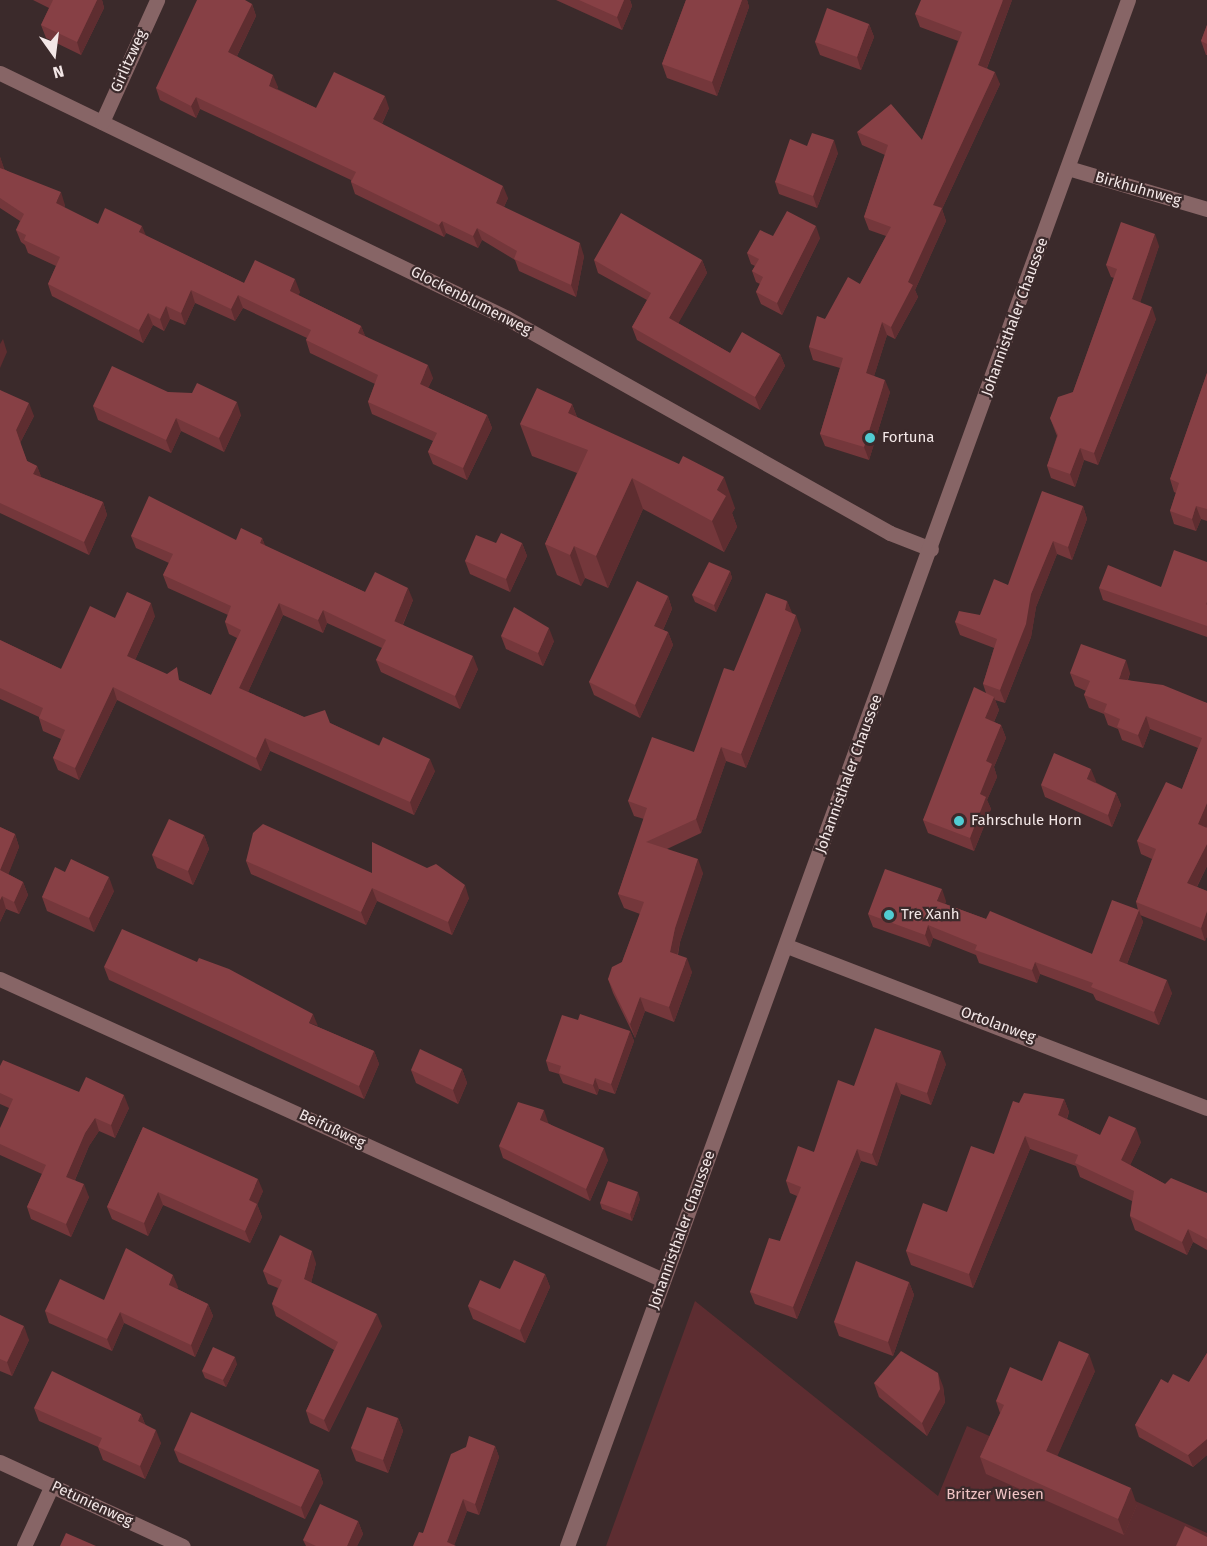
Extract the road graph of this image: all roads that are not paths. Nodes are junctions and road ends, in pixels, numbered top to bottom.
1 (157, 0) edge
2 (1128, 0) edge
3 (0, 73) edge
4 (102, 122) junction
5 (1068, 168) junction
6 (1207, 209) edge
7 (931, 549) junction
8 (787, 946) junction
9 (0, 979) edge
10 (1207, 1108) edge
11 (663, 1280) junction
12 (0, 1462) edge
13 (52, 1485) junction
14 (24, 1546) edge
15 (183, 1546) edge
16 (567, 1546) edge

1 - 4 street, Girlitzweg
2 - 5 street, Johannisthaler Chaussee
3 - 4 street, Glockenblumenweg
4 - 7 street, Glockenblumenweg
5 - 6 street, Birkhuhnweg
5 - 7 street, Johannisthaler Chaussee
7 - 8 street, Johannisthaler Chaussee
8 - 10 street, Ortolanweg
8 - 11 street, Johannisthaler Chaussee
9 - 11 street, Beifußweg
11 - 16 street, Johannisthaler Chaussee
12 - 13 street, Petunienweg
13 - 14 street
13 - 15 street, Petunienweg

